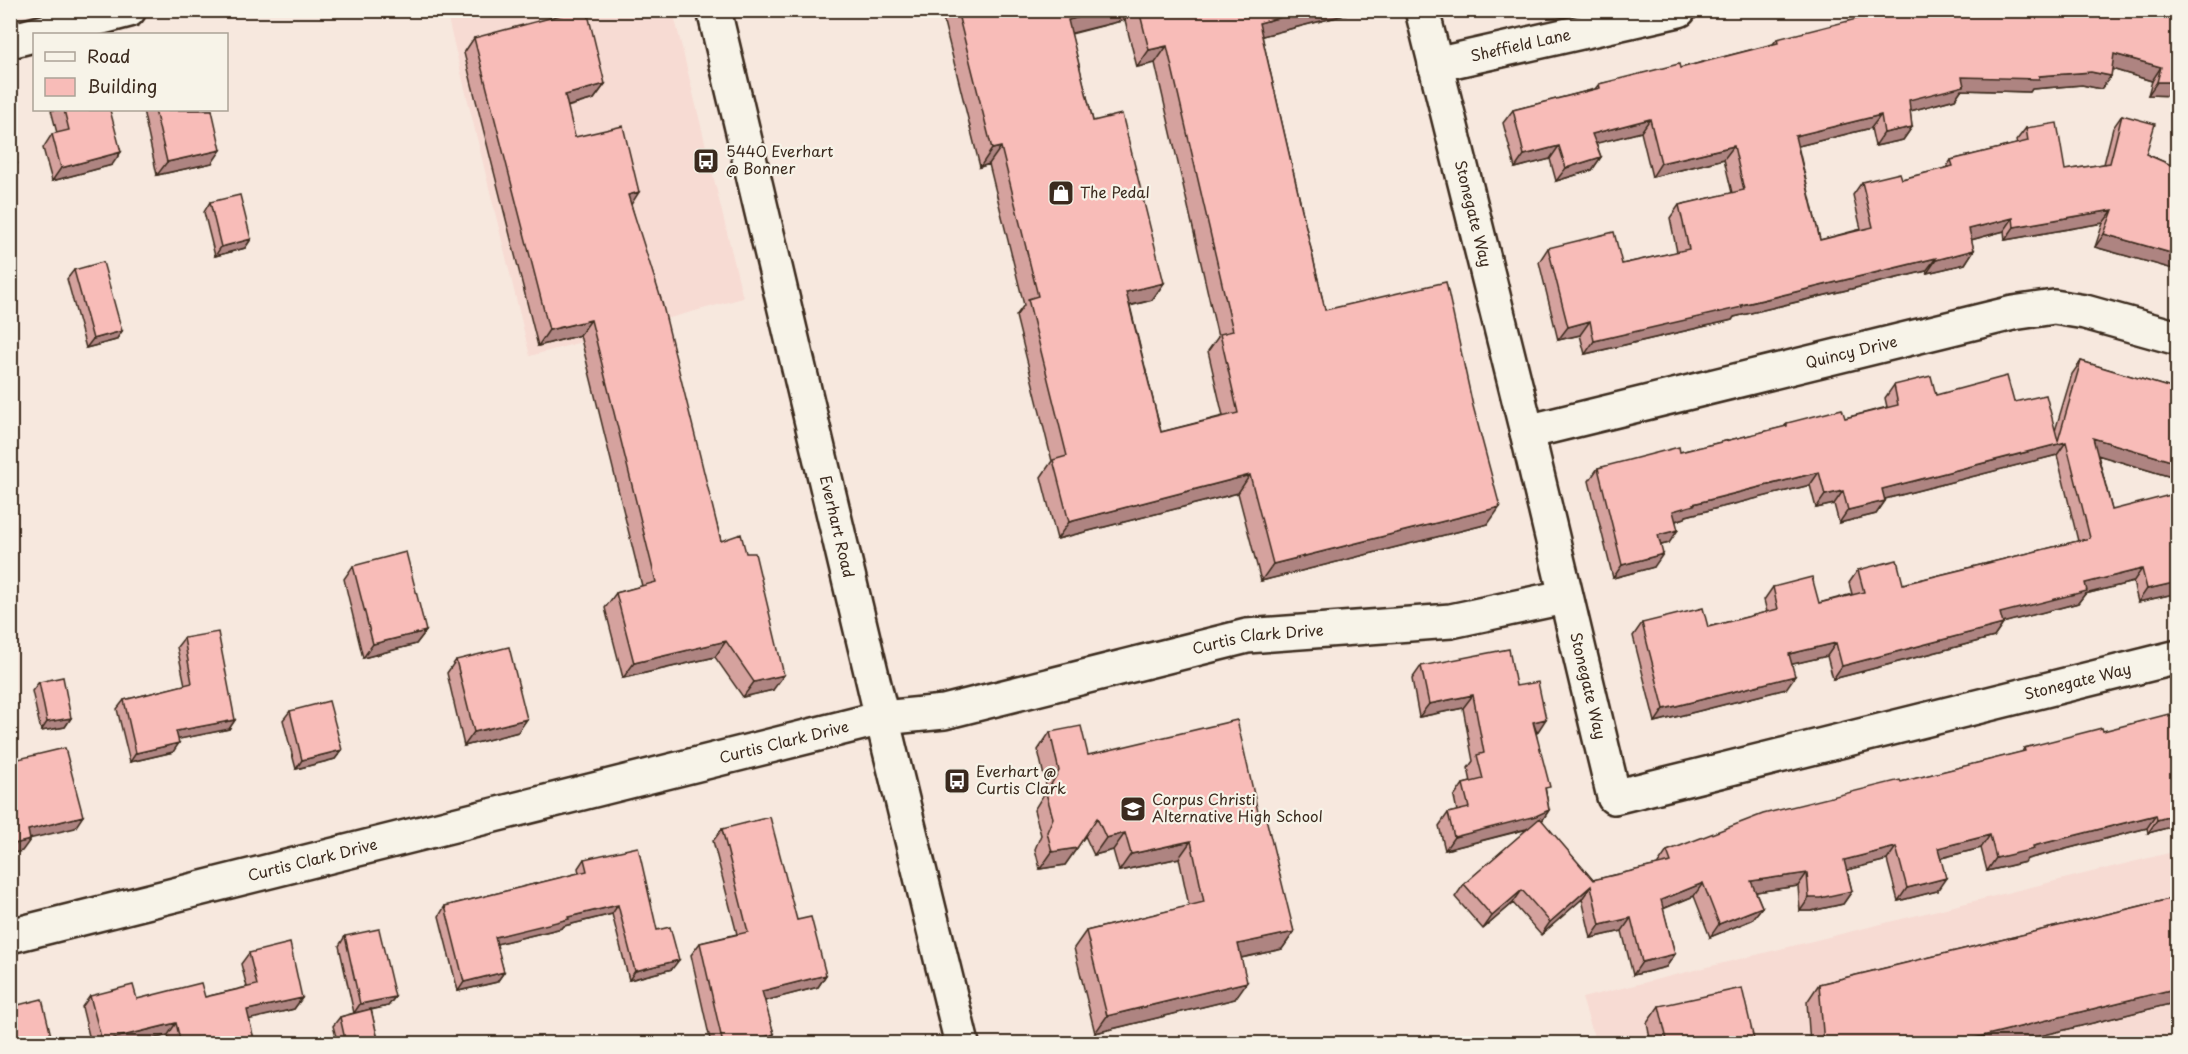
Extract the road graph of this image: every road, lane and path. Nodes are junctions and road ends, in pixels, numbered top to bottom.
1 (129, 10) edge
2 (714, 10) edge
3 (1422, 10) edge
4 (1679, 10) edge
5 (38, 33) edge
6 (33, 34) edge
7 (10, 40) edge
8 (1435, 65) junction
9 (2178, 338) edge
10 (1527, 432) junction
11 (1564, 597) junction
12 (2178, 657) edge
13 (882, 718) junction
14 (10, 936) edge
15 (962, 1044) edge

1 - 5 street
2 - 13 street, Everhart Road
3 - 8 street, Stonegate Way
4 - 8 street, Sheffield Lane
6 - 7 street
8 - 10 street, Stonegate Way
9 - 10 street, Quincy Drive
10 - 11 street, Stonegate Way
11 - 12 street, Stonegate Way
11 - 13 street, Curtis Clark Drive
13 - 14 street, Curtis Clark Drive
13 - 15 street, Everhart Road

